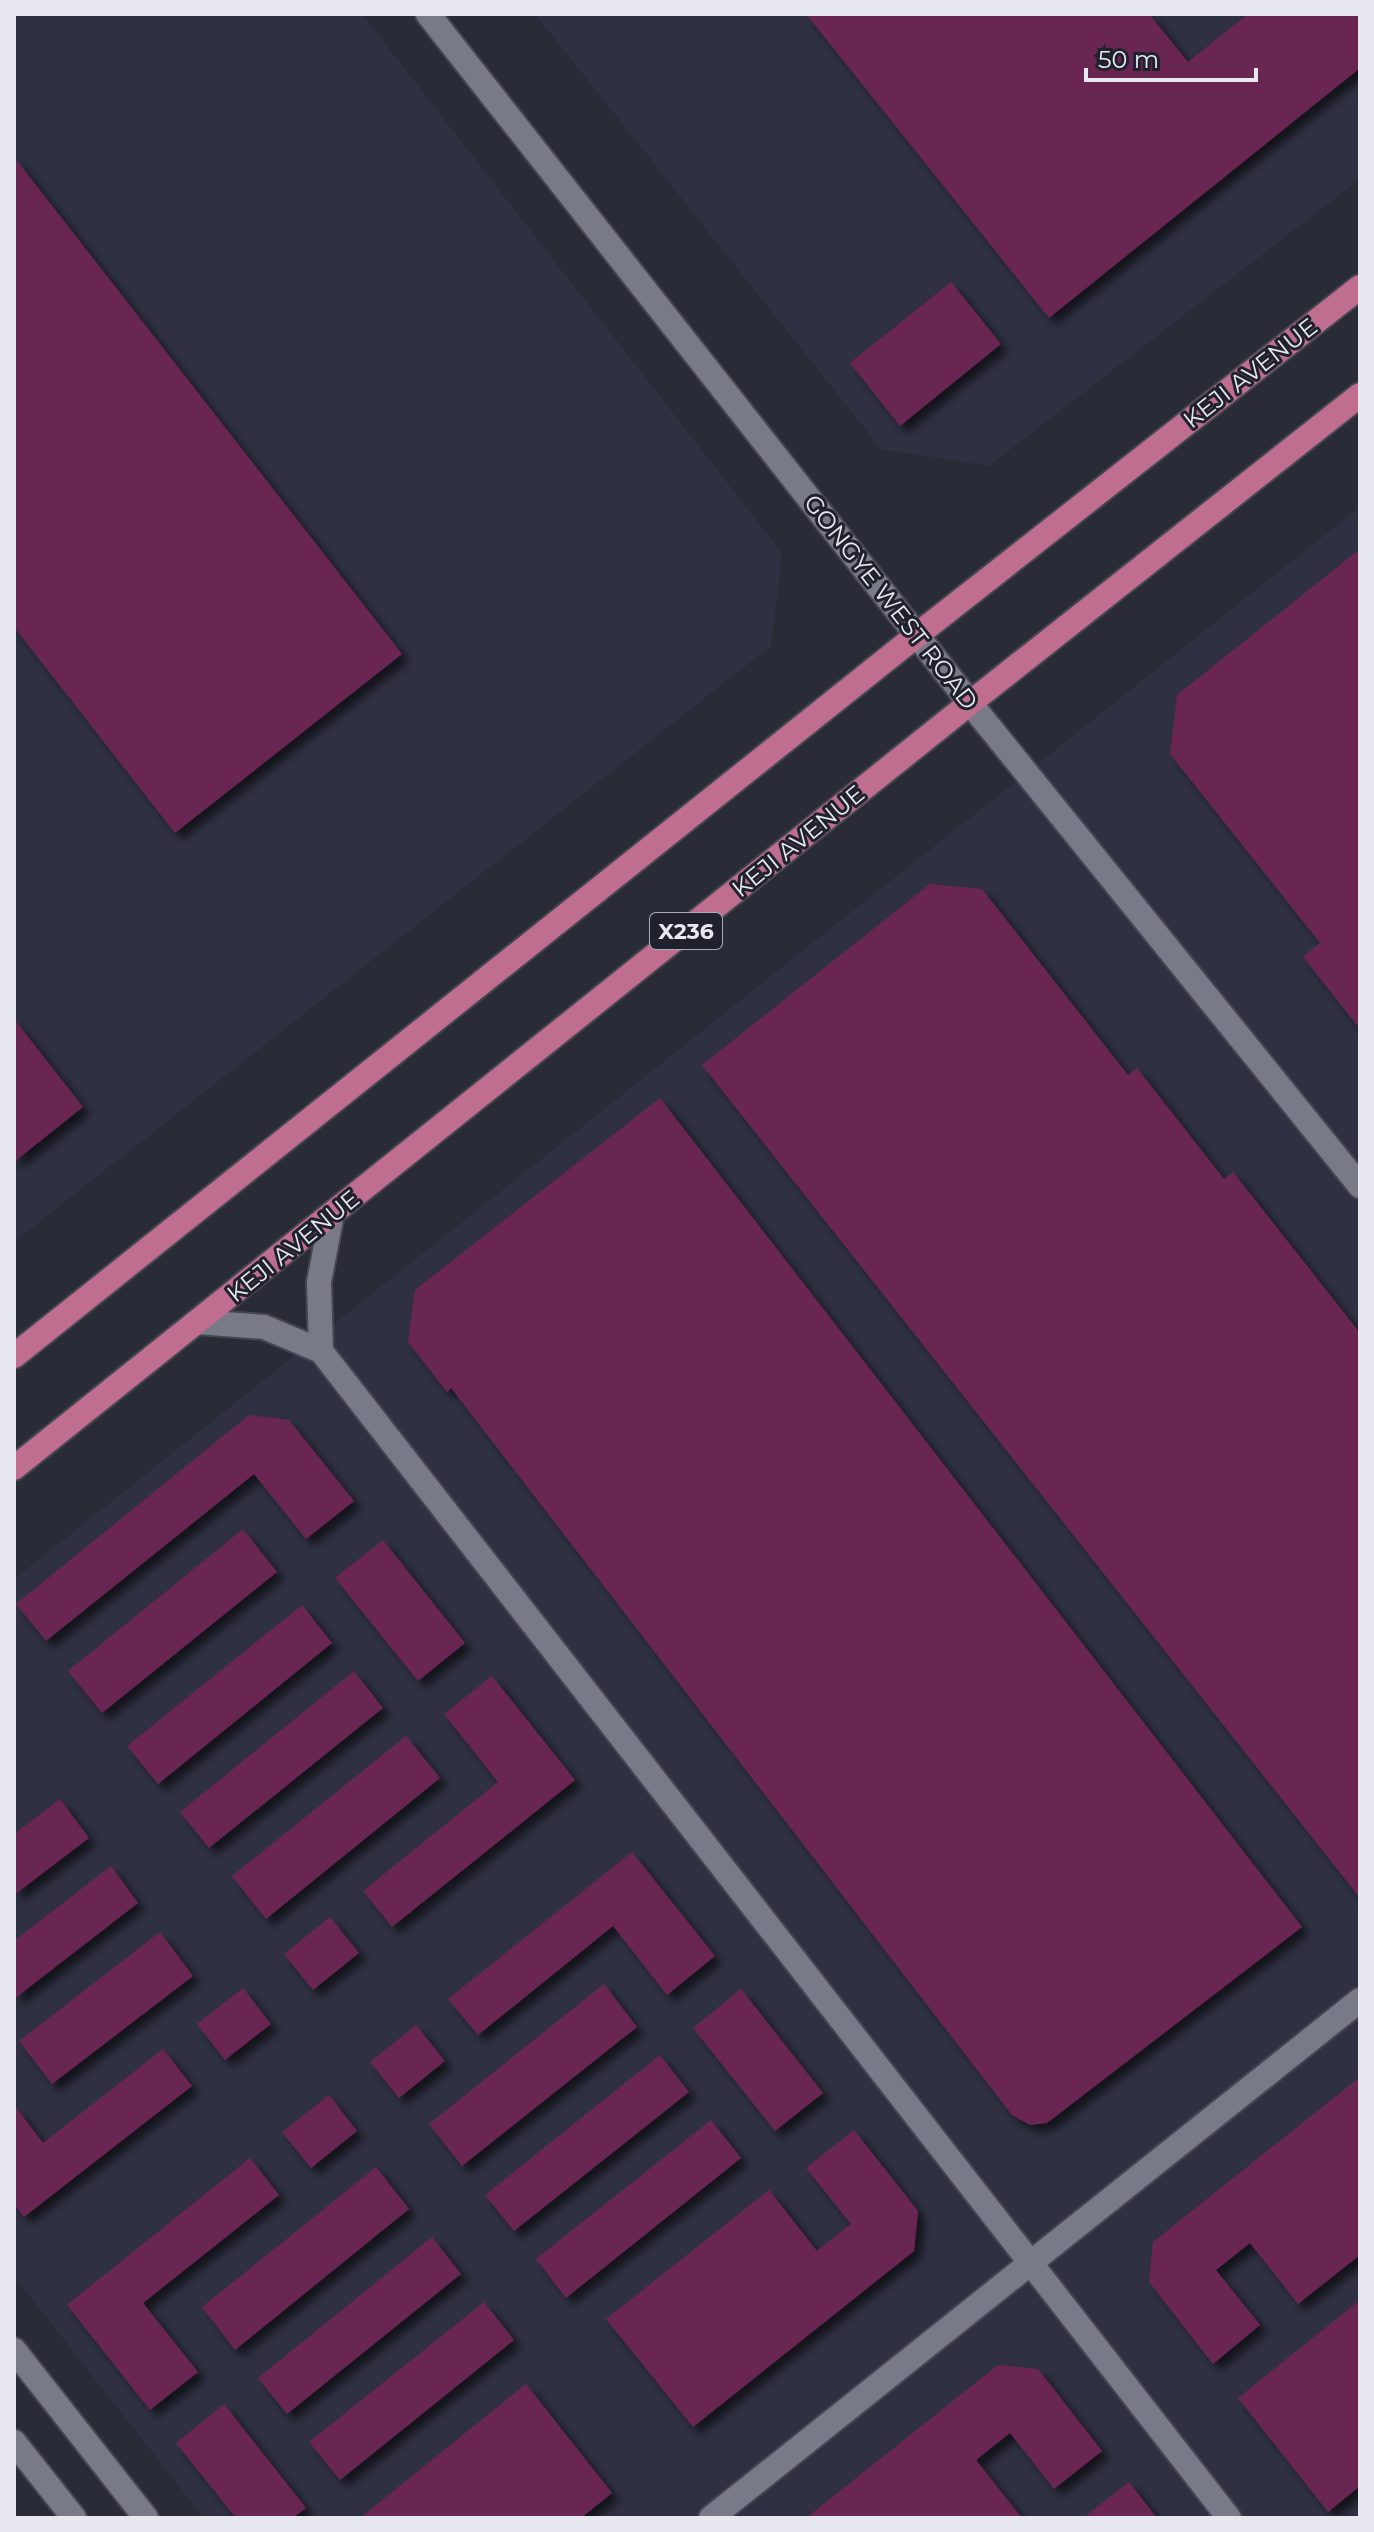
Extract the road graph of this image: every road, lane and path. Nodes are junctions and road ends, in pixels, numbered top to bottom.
1 (428, 14) edge
2 (1360, 287) edge
3 (1360, 395) edge
4 (917, 635) junction
5 (970, 703) junction
6 (1360, 1186) edge
7 (332, 1214) junction
8 (197, 1322) junction
9 (321, 1351) junction
10 (14, 1356) edge
11 (14, 1468) edge
12 (1360, 2000) edge
13 (1031, 2262) junction
14 (14, 2350) edge
15 (14, 2442) edge
16 (74, 2518) edge
17 (146, 2518) edge
18 (711, 2518) edge
19 (1229, 2518) edge

1 - 4 street, GONGYE WEST ROAD
2 - 4 main road, KEJI AVENUE
3 - 5 main road, KEJI AVENUE / X236
4 - 5 street, GONGYE WEST ROAD
4 - 10 main road, KEJI AVENUE
5 - 6 street, GONGYE WEST ROAD
5 - 7 main road, KEJI AVENUE / X236
7 - 8 main road, KEJI AVENUE / X236
7 - 9 street
8 - 9 street
8 - 11 main road, KEJI AVENUE / X236
9 - 13 street
12 - 13 street
13 - 18 street
13 - 19 street
14 - 17 street
15 - 16 street

